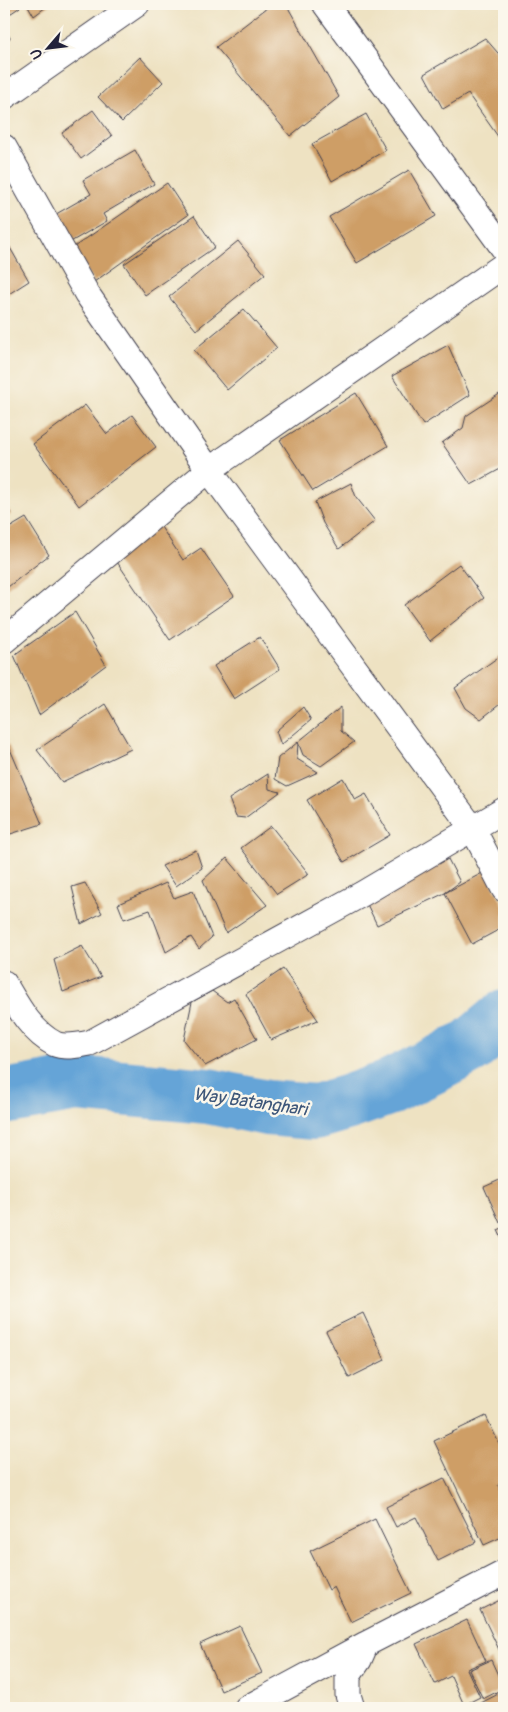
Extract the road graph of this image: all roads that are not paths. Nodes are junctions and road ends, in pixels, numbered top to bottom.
1 (137, 4) edge
2 (325, 4) edge
3 (4, 97) edge
4 (4, 148) edge
5 (504, 249) edge
6 (504, 266) edge
7 (209, 470) junction
8 (4, 641) edge
9 (504, 810) edge
10 (472, 829) junction
11 (504, 889) edge
12 (4, 983) edge
13 (504, 1573) edge
14 (366, 1644) junction
15 (247, 1708) edge
16 (352, 1708) edge

1 - 3 street
2 - 5 street
4 - 7 street
6 - 7 street
7 - 8 street
7 - 10 street
9 - 10 street
10 - 11 street
10 - 12 street
13 - 14 street
14 - 15 street
14 - 16 street

